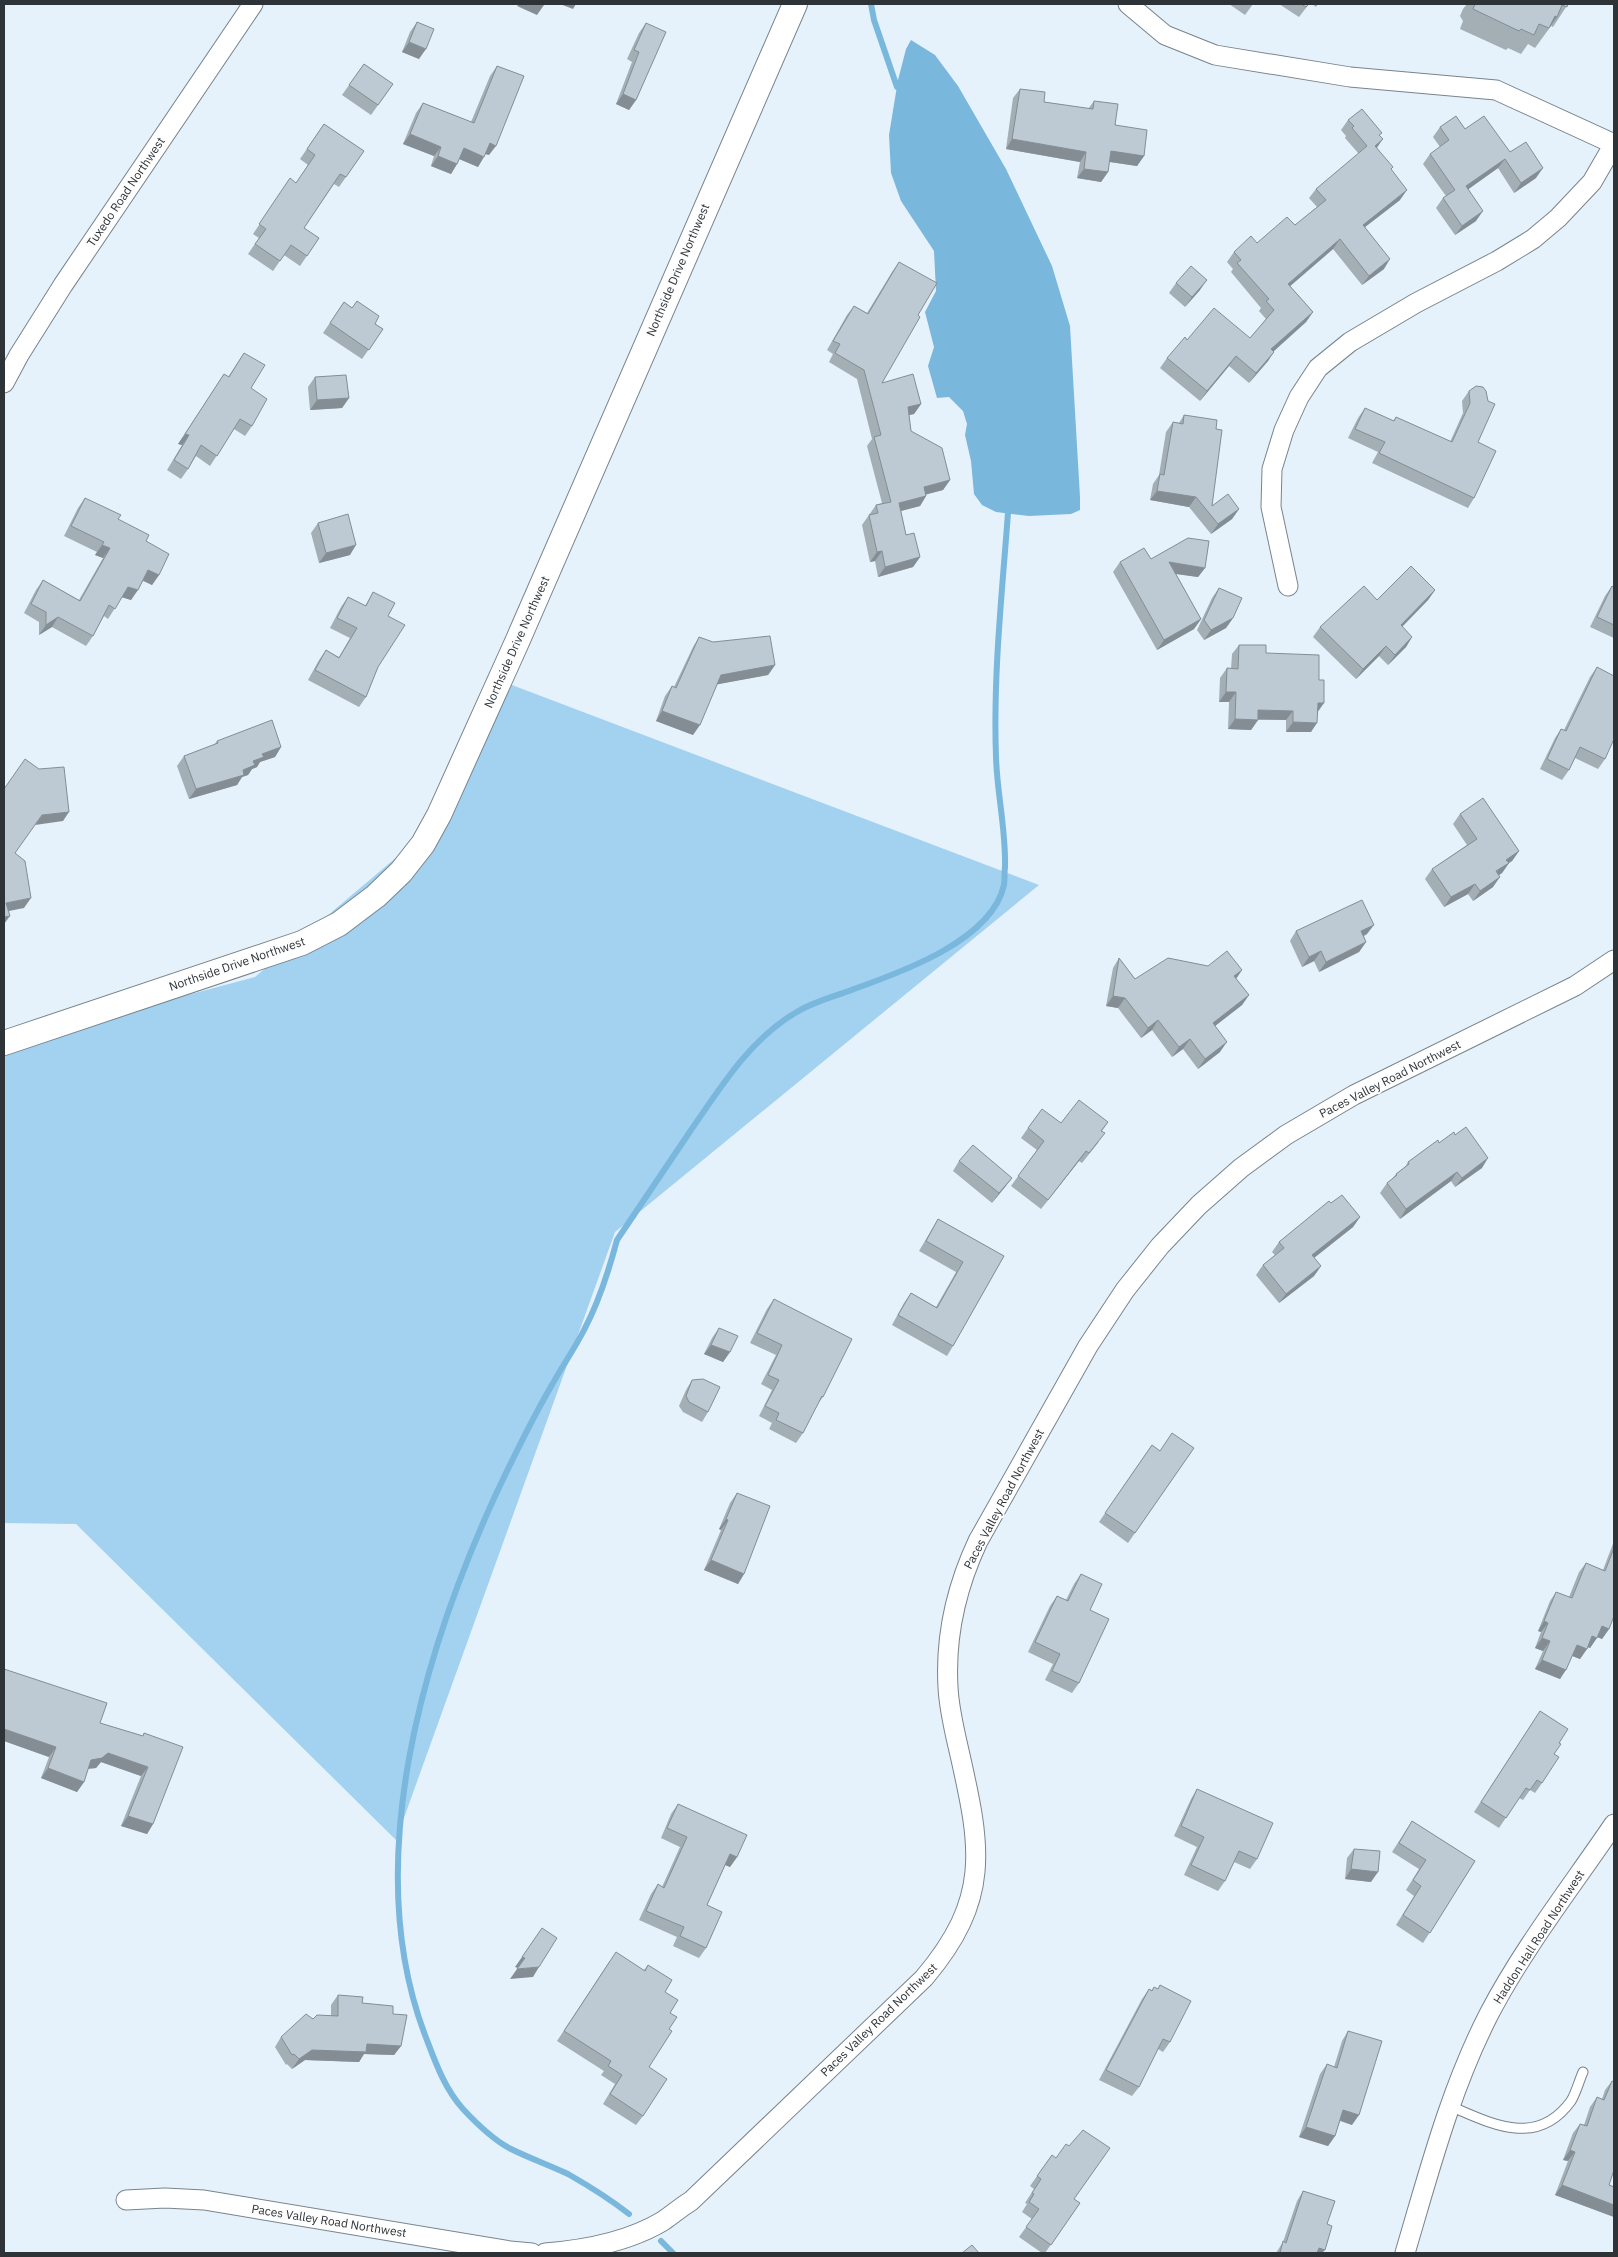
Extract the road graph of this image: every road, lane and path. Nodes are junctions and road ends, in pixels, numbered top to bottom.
1 (253, 4) edge
2 (795, 4) edge
3 (1128, 4) edge
4 (1614, 144) edge
5 (4, 383) edge
6 (1288, 586) dead end
7 (1614, 960) edge
8 (4, 1043) edge
9 (1614, 1824) edge
10 (1583, 2072) dead end
11 (1450, 2106) junction
12 (126, 2200) dead end
13 (532, 2253) edge
14 (545, 2253) edge
15 (1405, 2253) edge

1 - 5 street, Tuxedo Road Northwest
2 - 8 street, Northside Drive Northwest
3 - 4 street
4 - 6 street
7 - 14 street, Paces Valley Road Northwest
9 - 11 street, Haddon Hall Road Northwest
10 - 11 lane
11 - 15 street, Haddon Hall Road Northwest
12 - 13 street, Paces Valley Road Northwest

